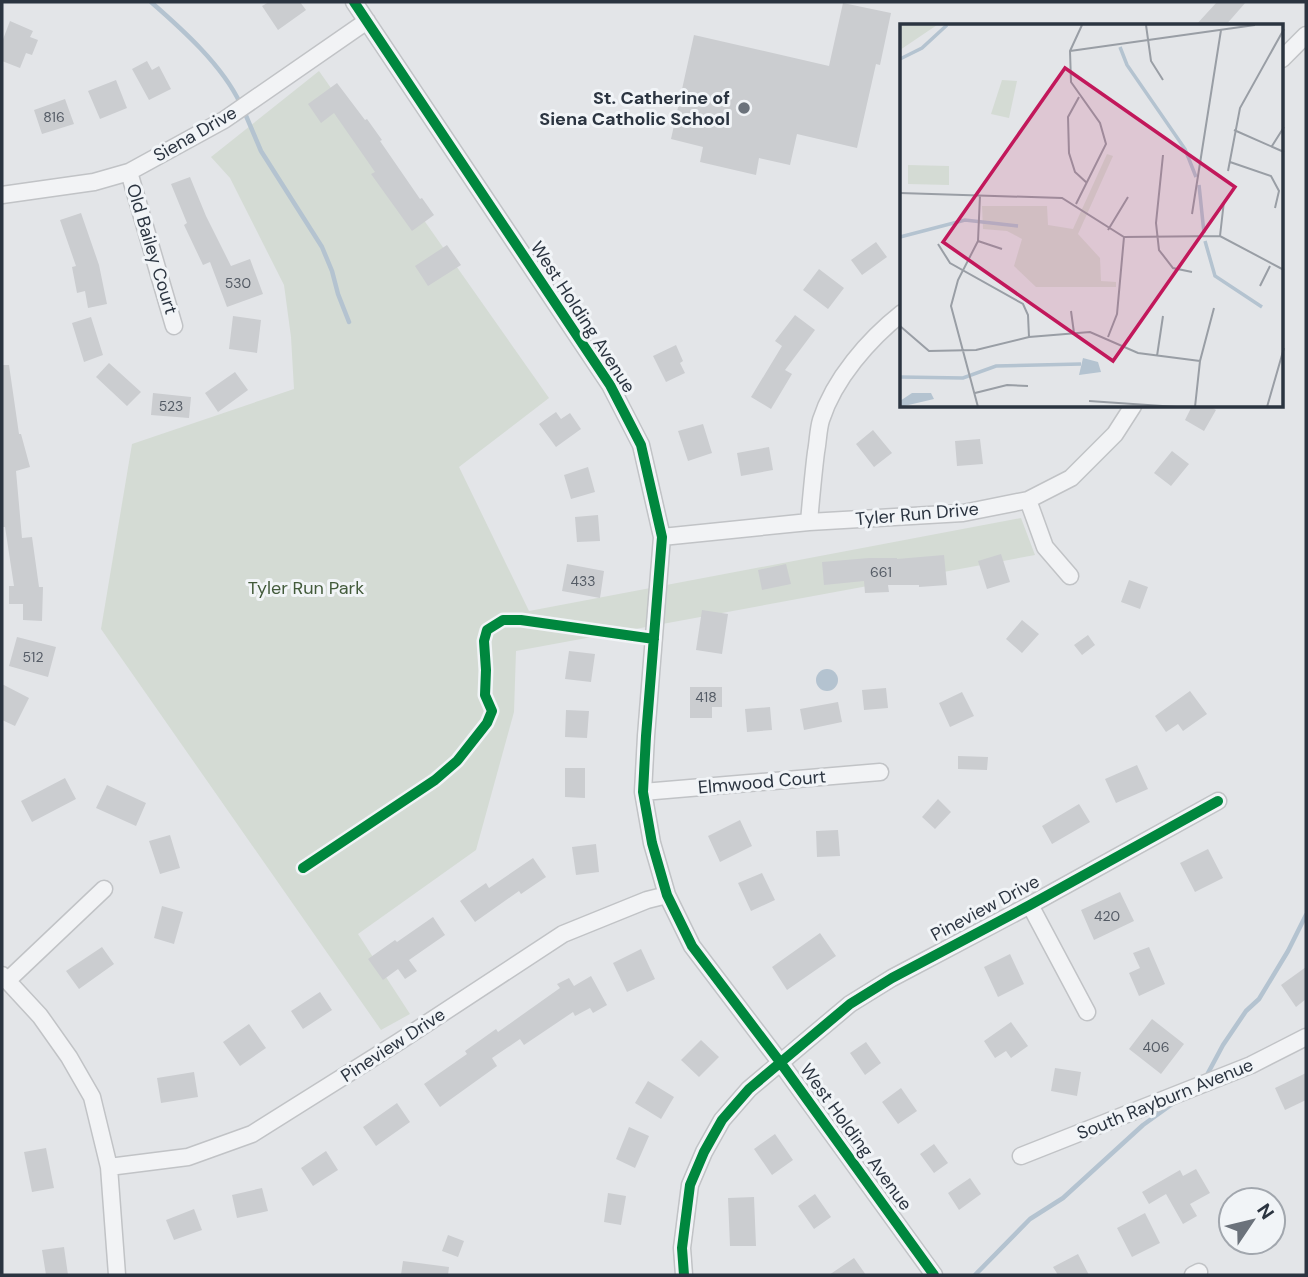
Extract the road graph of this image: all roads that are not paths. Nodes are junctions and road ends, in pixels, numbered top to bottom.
1 (354, 2) edge
2 (367, 21) junction
3 (1306, 35) edge
4 (1284, 57) edge
5 (129, 172) junction
6 (2, 195) edge
7 (900, 315) edge
8 (174, 326) dead end
9 (1132, 408) edge
10 (1028, 500) junction
11 (809, 522) junction
12 (662, 537) junction
13 (1070, 576) dead end
14 (880, 772) dead end
15 (643, 792) junction
16 (1217, 801) dead end
17 (104, 889) dead end
18 (667, 895) junction
19 (1030, 905) junction
20 (4, 978) edge
21 (1087, 1012) dead end
22 (1306, 1037) edge
23 (780, 1062) junction
24 (1021, 1156) dead end
25 (109, 1167) junction
26 (117, 1275) edge
27 (684, 1275) edge
28 (934, 1275) edge

1 - 2 street, West Holding Avenue
2 - 5 street, Siena Drive
2 - 12 street, West Holding Avenue
3 - 4 street
5 - 6 street, Siena Drive
5 - 8 street, Old Bailey Court
7 - 11 street
9 - 10 street, Tyler Run Drive
10 - 11 street, Tyler Run Drive
10 - 13 street
11 - 12 street, Tyler Run Drive
12 - 15 street, West Holding Avenue
14 - 15 street, Elmwood Court
15 - 18 street, West Holding Avenue
16 - 19 street, Pineview Drive
17 - 20 street
18 - 23 street, West Holding Avenue
18 - 25 street, Pineview Drive
19 - 21 street
19 - 23 street, Pineview Drive
20 - 25 street
22 - 24 street, South Rayburn Avenue
23 - 27 street, Pineview Drive
23 - 28 street, West Holding Avenue
25 - 26 street

